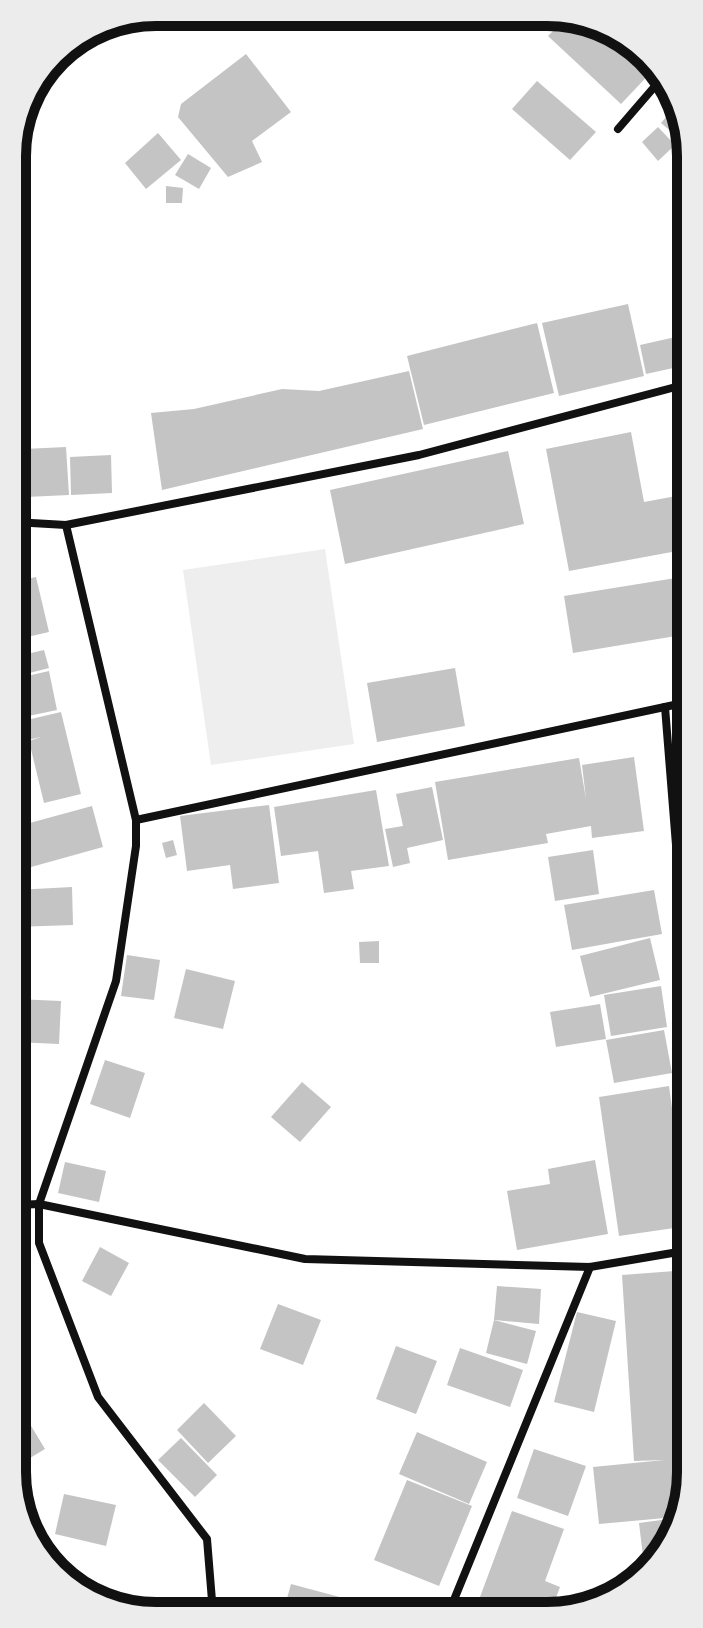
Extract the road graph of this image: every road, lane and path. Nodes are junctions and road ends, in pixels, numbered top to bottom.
1 (656, 85) edge
2 (618, 129) dead end
3 (677, 387) edge
4 (26, 523) edge
5 (66, 525) junction
6 (677, 704) edge
7 (665, 707) junction
8 (136, 820) junction
9 (677, 858) edge
10 (39, 1204) junction
11 (26, 1205) edge
12 (677, 1252) edge
13 (590, 1267) junction
14 (212, 1602) edge
15 (453, 1602) edge

1 - 2 street
3 - 5 street
4 - 5 street
5 - 8 street
6 - 7 street
7 - 8 street
7 - 9 street
8 - 10 street
10 - 11 street
10 - 13 street
10 - 14 street
12 - 13 street
13 - 15 street

